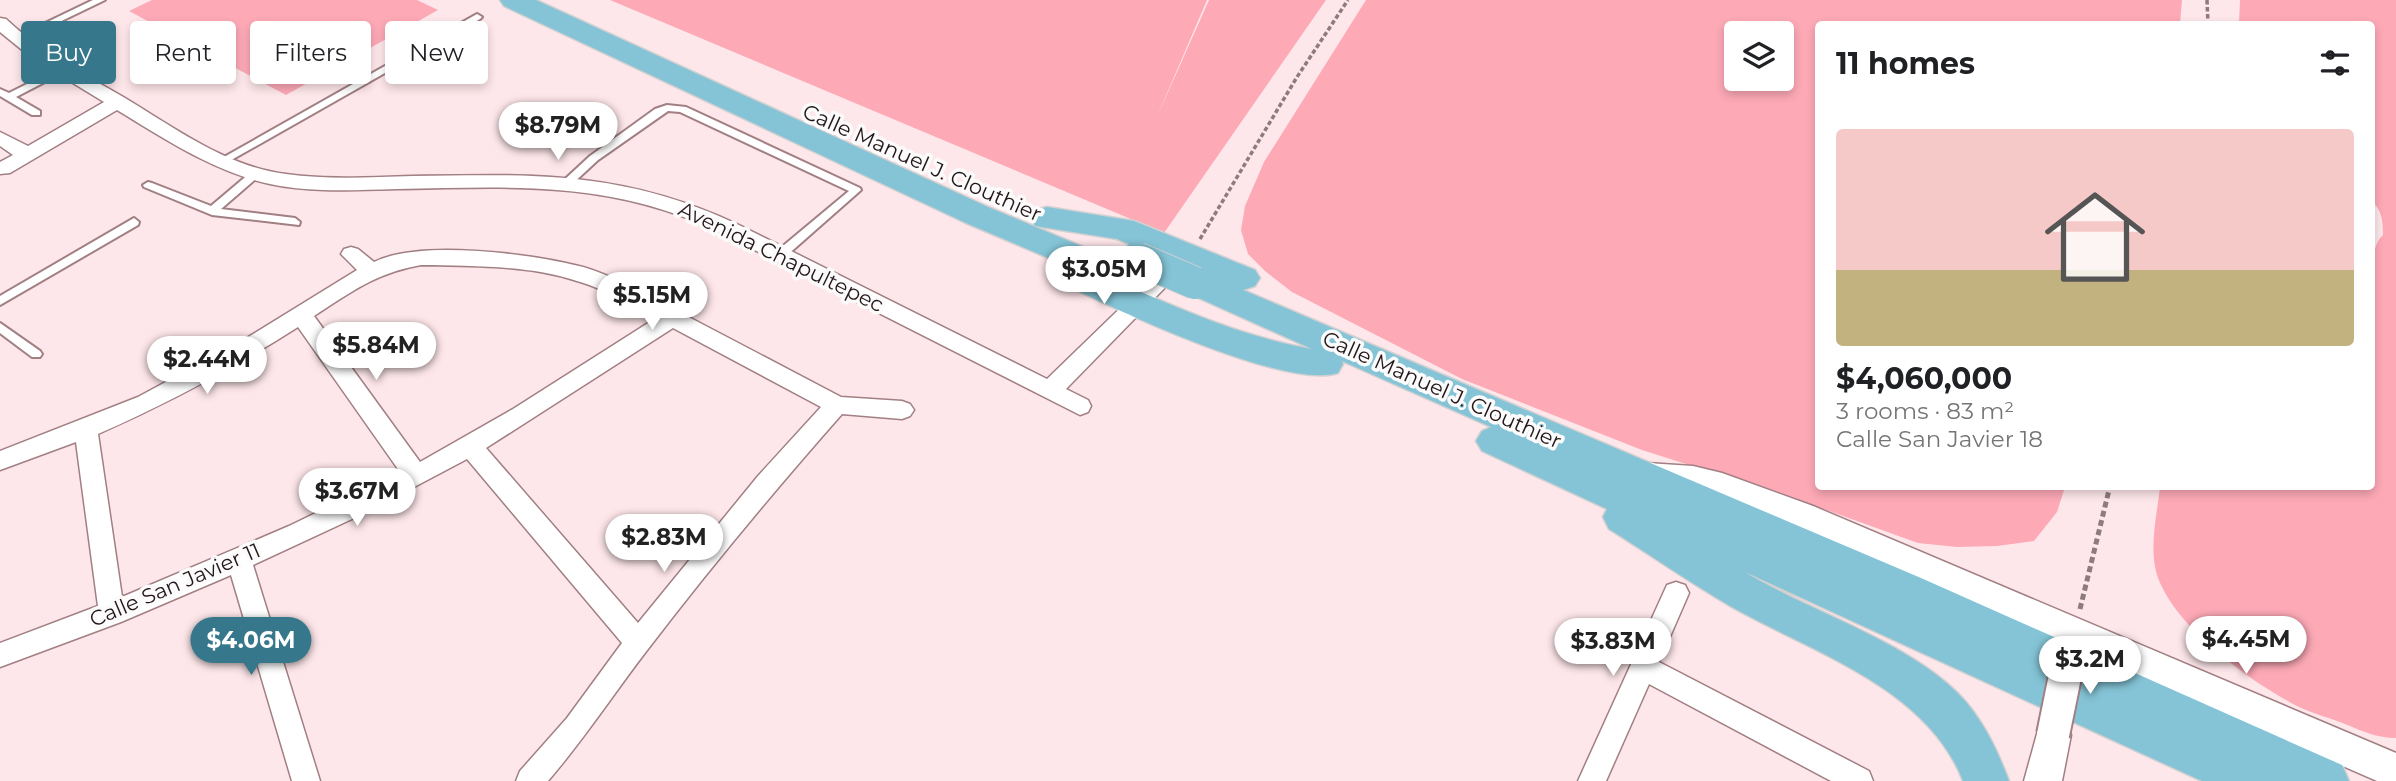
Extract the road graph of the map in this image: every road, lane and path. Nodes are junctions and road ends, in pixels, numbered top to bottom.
1 (100, 0) edge
2 (514, 0) edge
3 (558, 0) edge
4 (1349, 0) edge
5 (2207, 0) edge
6 (477, 17) dead end
7 (2208, 21) edge
8 (0, 23) edge
9 (17, 39) junction
10 (21, 42) edge
11 (28, 84) edge
12 (88, 84) edge
13 (4, 94) edge
14 (112, 99) junction
15 (36, 113) dead end
16 (0, 138) edge
17 (26, 153) junction
18 (222, 162) junction
19 (1, 170) edge
20 (254, 175) junction
21 (567, 183) junction
22 (148, 185) dead end
23 (212, 211) junction
24 (1047, 218) junction
25 (134, 222) dead end
26 (295, 222) dead end
27 (351, 254) dead end
28 (781, 254) junction
29 (379, 267) junction
30 (1189, 279) junction
31 (1132, 280) junction
32 (0, 301) edge
33 (301, 315) junction
34 (672, 318) junction
35 (0, 327) edge
36 (1324, 350) junction
37 (36, 354) dead end
38 (1050, 390) junction
39 (837, 405) junction
40 (1080, 406) dead end
41 (902, 410) dead end
42 (86, 429) junction
43 (470, 446) junction
44 (0, 461) edge
45 (415, 474) junction
46 (1635, 475) junction
47 (1576, 478) junction
48 (2109, 490) edge
49 (239, 560) junction
50 (1676, 593) dead end
51 (112, 614) junction
52 (2072, 640) junction
53 (638, 642) junction
54 (0, 655) edge
55 (1644, 668) junction
56 (2396, 771) edge
57 (306, 781) edge
58 (530, 781) edge
59 (1592, 781) edge
60 (1859, 781) edge
61 (1986, 781) edge
62 (2043, 781) edge
63 (2252, 781) edge
64 (2326, 781) edge

1 - 9 lane
2 - 31 main road, Calle Manuel J. Clouthier
3 - 24 main road, Calle Manuel J. Clouthier
4 - 30 path
5 - 7 path
6 - 18 lane
8 - 9 street, Avenida Chapultepec
9 - 10 street, Avenida Chapultepec
11 - 13 lane
12 - 14 street, Avenida Chapultepec
13 - 15 lane
14 - 17 street
14 - 18 street, Avenida Chapultepec
16 - 17 street
17 - 19 street
18 - 20 street, Avenida Chapultepec
20 - 21 street, Avenida Chapultepec
20 - 23 lane
21 - 28 street, Avenida Chapultepec
21 - 28 lane
22 - 23 lane
23 - 26 lane
24 - 30 main road
24 - 31 main road, Calle Manuel J. Clouthier
25 - 32 lane
27 - 29 street
28 - 38 street, Avenida Chapultepec
29 - 33 street
29 - 34 street
30 - 31 main road, Calle Manuel J. Clouthier
30 - 31 street
30 - 36 main road, Calle Manuel J. Clouthier
31 - 36 main road
31 - 38 street
33 - 42 street
33 - 45 street
34 - 39 street
34 - 43 street, Calle San Javier 11
35 - 37 lane
36 - 46 main road, Calle Manuel J. Clouthier
36 - 47 main road, Calle Manuel J. Clouthier
38 - 40 street, Avenida Chapultepec
39 - 41 street
39 - 53 street
42 - 44 street
42 - 51 street
43 - 45 street, Calle San Javier 11
43 - 53 street
45 - 49 street, Calle San Javier 11
46 - 52 street
46 - 64 main road, Calle Manuel J. Clouthier
47 - 61 main road
47 - 63 main road, Calle Manuel J. Clouthier
48 - 52 path
49 - 51 street, Calle San Javier 11
49 - 57 street
50 - 55 street
51 - 54 street, Calle San Javier 11
52 - 56 street
52 - 62 street, bridge
53 - 58 street
55 - 59 street
55 - 60 street

